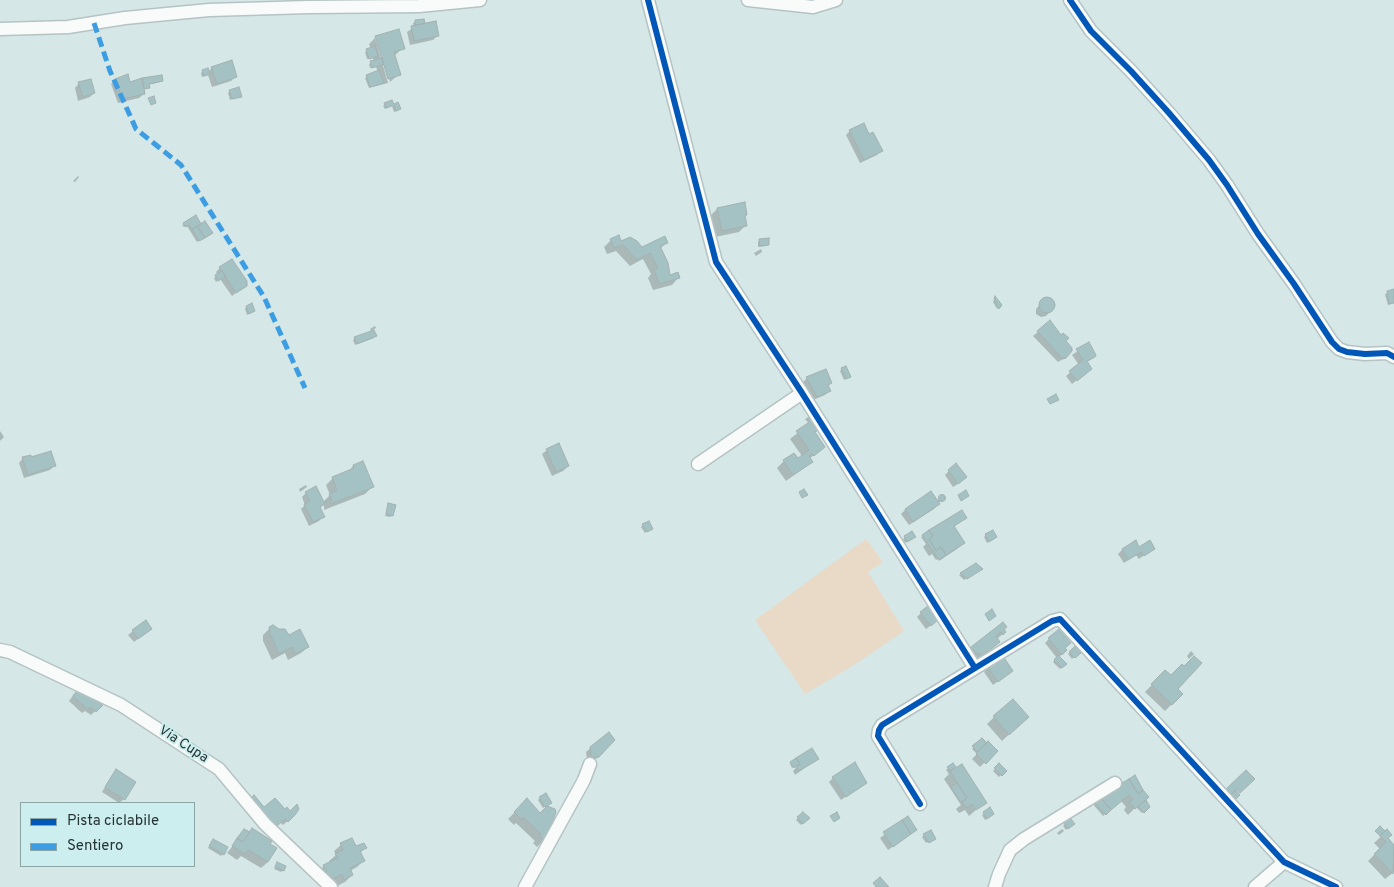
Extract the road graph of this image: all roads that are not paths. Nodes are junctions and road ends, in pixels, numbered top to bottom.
1 (480, 0) edge
2 (648, 0) edge
3 (748, 0) edge
4 (836, 0) edge
5 (1070, 0) edge
6 (0, 29) edge
7 (1394, 357) edge
8 (802, 393) junction
9 (698, 464) dead end
10 (0, 650) edge
11 (975, 668) junction
12 (590, 764) dead end
13 (1115, 783) dead end
14 (920, 804) dead end
15 (1284, 862) junction
16 (331, 887) edge
17 (524, 887) edge
18 (995, 887) edge
19 (1255, 887) edge
20 (1336, 887) edge

1 - 6 street
2 - 8 street
3 - 4 street
5 - 7 street
8 - 9 street
8 - 11 street
10 - 16 street, Via Cupa
11 - 14 street
11 - 15 street
12 - 17 street
13 - 18 street
15 - 19 street
15 - 20 street

